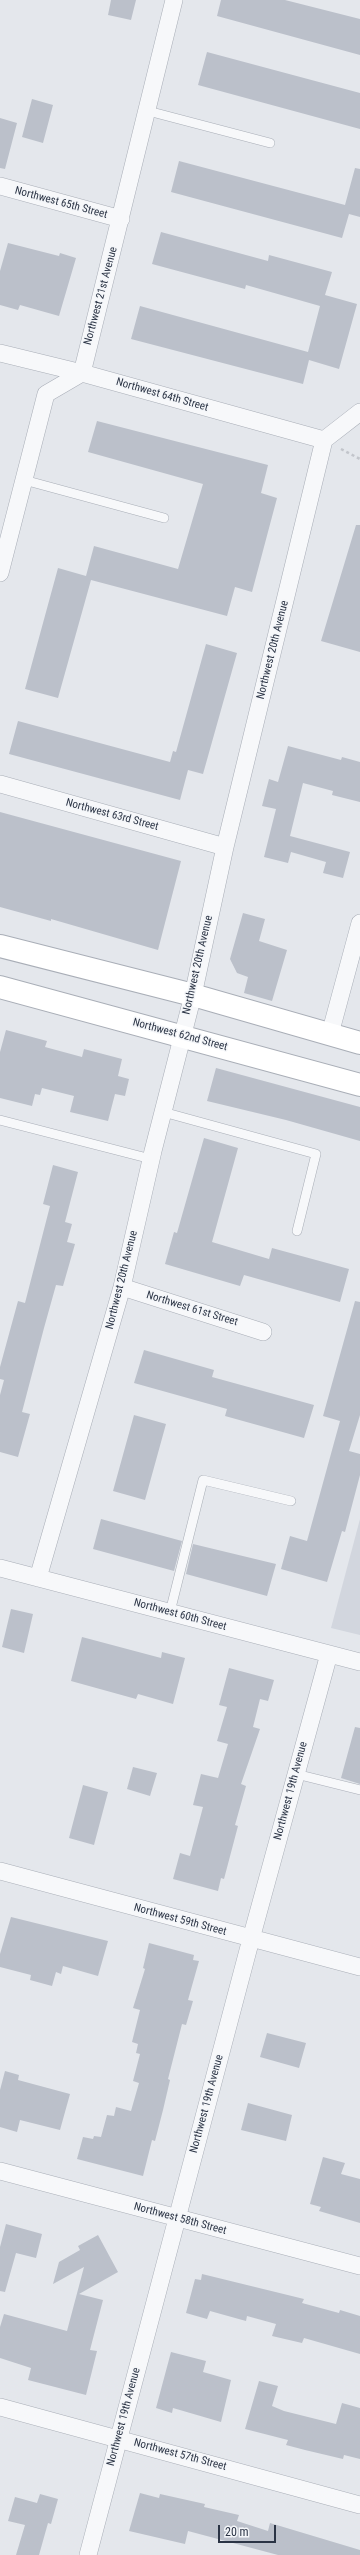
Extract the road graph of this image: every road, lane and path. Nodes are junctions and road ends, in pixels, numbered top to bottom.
1 (174, 0) edge
2 (148, 111) junction
3 (270, 143) dead end
4 (0, 186) edge
5 (122, 219) junction
6 (0, 353) edge
7 (82, 373) junction
8 (360, 412) edge
9 (324, 440) junction
10 (24, 480) junction
11 (164, 518) dead end
12 (0, 573) edge
13 (0, 784) edge
14 (225, 847) junction
15 (360, 924) edge
16 (0, 946) edge
17 (0, 987) edge
18 (193, 995) junction
19 (330, 1034) junction
20 (182, 1035) junction
21 (360, 1043) edge
22 (360, 1085) edge
23 (163, 1112) junction
24 (0, 1120) edge
25 (151, 1159) junction
26 (297, 1231) dead end
27 (122, 1287) junction
28 (263, 1332) dead end
29 (291, 1501) dead end
30 (0, 1568) edge
31 (38, 1578) junction
32 (170, 1612) junction
33 (329, 1654) junction
34 (360, 1662) edge
35 (296, 1774) junction
36 (360, 1790) edge
37 (0, 1871) edge
38 (251, 1939) junction
39 (360, 1967) edge
40 (0, 2171) edge
41 (177, 2218) junction
42 (360, 2266) edge
43 (0, 2407) edge
44 (119, 2438) junction
45 (360, 2505) edge
46 (88, 2555) edge

1 - 2 street, Northwest 21st Avenue
2 - 3 lane
2 - 5 street, Northwest 21st Avenue
4 - 5 street, Northwest 65th Street
5 - 7 street, Northwest 21st Avenue
6 - 7 street, Northwest 64th Street
7 - 9 street, Northwest 64th Street
7 - 10 street
8 - 9 street
9 - 14 street, Northwest 20th Avenue
10 - 11 lane
10 - 12 street
13 - 14 street, Northwest 63rd Street
14 - 18 street, Northwest 20th Avenue
15 - 19 street
16 - 18 main road
17 - 20 main road, Northwest 62nd Street
18 - 19 main road
18 - 20 street, Northwest 20th Avenue
19 - 21 main road
20 - 22 main road, Northwest 62nd Street
20 - 23 street, Northwest 20th Avenue
23 - 25 street, Northwest 20th Avenue
23 - 26 lane
24 - 25 lane
25 - 27 street, Northwest 20th Avenue
27 - 28 street, Northwest 61st Street
27 - 31 street, Northwest 20th Avenue
29 - 32 lane
30 - 31 street, Northwest 60th Street
31 - 32 street, Northwest 60th Street
32 - 33 street, Northwest 60th Street
33 - 34 street, Northwest 60th Street
33 - 35 street, Northwest 19th Avenue
35 - 36 lane
35 - 38 street, Northwest 19th Avenue
37 - 38 street, Northwest 59th Street
38 - 39 street, Northwest 59th Street
38 - 41 street, Northwest 19th Avenue
40 - 41 street, Northwest 58th Street
41 - 42 street, Northwest 58th Street
41 - 44 street, Northwest 19th Avenue
43 - 44 street, Northwest 57th Street
44 - 45 street, Northwest 57th Street
44 - 46 street, Northwest 19th Avenue

